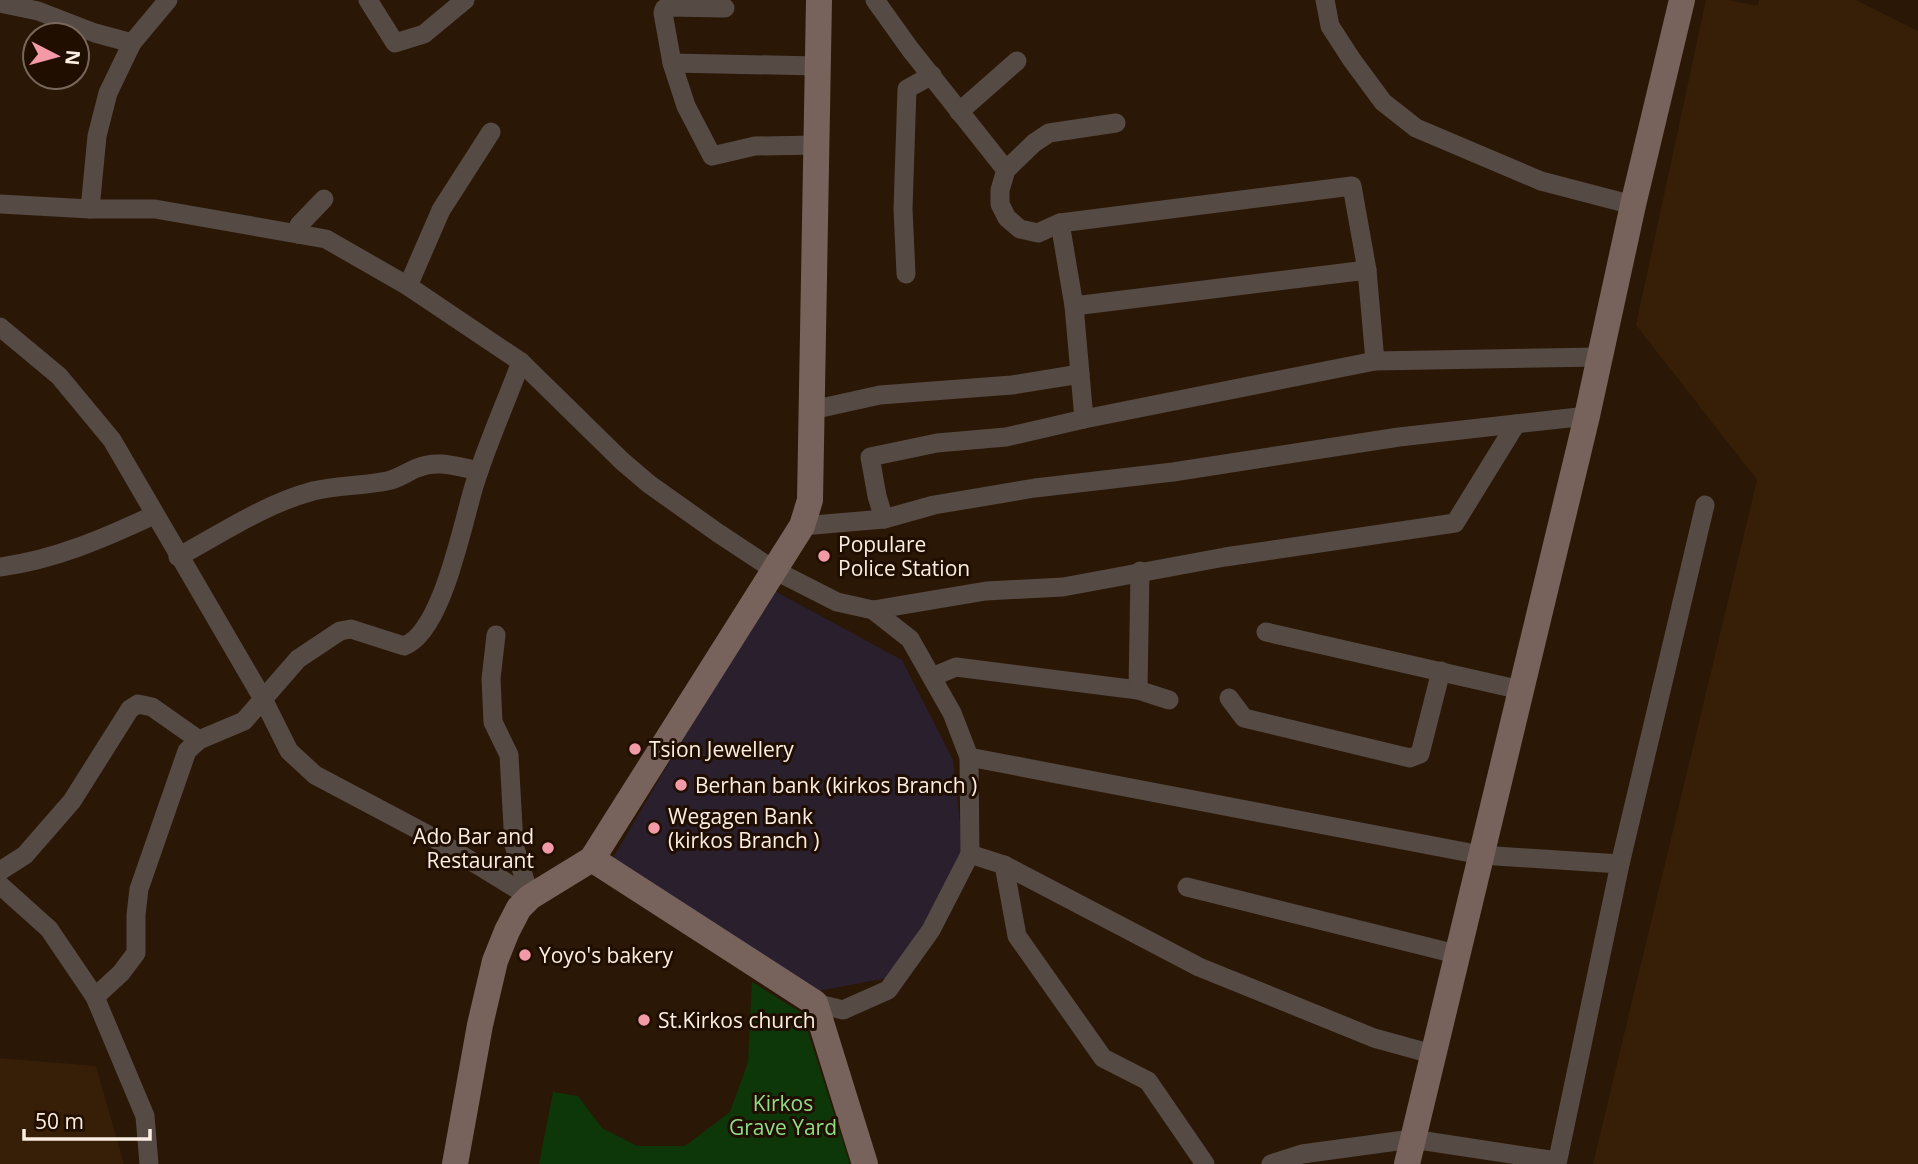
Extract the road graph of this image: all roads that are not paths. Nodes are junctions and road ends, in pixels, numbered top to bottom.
1 (168, 0) edge
2 (368, 0) edge
3 (465, 0) edge
4 (819, 0) edge
5 (875, 0) edge
6 (1325, 0) edge
7 (1682, 0) edge
8 (0, 3) edge
9 (54, 8) edge
10 (725, 8) dead end
11 (132, 43) junction
12 (1017, 61) dead end
13 (672, 63) junction
14 (818, 66) junction
15 (932, 75) junction
16 (959, 112) junction
17 (1116, 123) dead end
18 (491, 132) dead end
19 (817, 145) junction
20 (1006, 170) junction
21 (324, 199) dead end
22 (0, 204) edge
23 (1633, 205) junction
24 (90, 209) junction
25 (1060, 223) junction
26 (298, 234) junction
27 (1367, 270) junction
28 (906, 274) dead end
29 (408, 286) junction
30 (1074, 306) junction
31 (0, 327) edge
32 (1599, 357) junction
33 (1375, 361) junction
34 (521, 362) junction
35 (1080, 374) junction
36 (812, 410) junction
37 (1587, 416) junction
38 (1084, 419) junction
39 (1516, 424) junction
40 (479, 471) junction
41 (1705, 505) dead end
42 (154, 514) junction
43 (884, 519) junction
44 (802, 526) junction
45 (178, 557) junction
46 (0, 567) edge
47 (774, 570) junction
48 (1140, 571) junction
49 (873, 610) junction
50 (1266, 632) dead end
51 (496, 635) dead end
52 (1441, 671) junction
53 (932, 677) junction
54 (1138, 690) junction
55 (1521, 690) junction
56 (1229, 698) dead end
57 (263, 699) junction
58 (1169, 700) dead end
59 (199, 740) junction
60 (969, 757) junction
61 (970, 853) junction
62 (1481, 855) junction
63 (592, 859) junction
64 (1620, 864) junction
65 (1004, 865) junction
66 (0, 883) edge
67 (1187, 887) dead end
68 (530, 897) junction
69 (1456, 954) junction
70 (95, 997) junction
71 (815, 1003) junction
72 (1432, 1054) junction
73 (1410, 1152) edge
74 (1557, 1163) edge
75 (149, 1164) edge
76 (455, 1164) edge
77 (865, 1164) edge
78 (1205, 1164) edge
79 (1271, 1164) edge

1 - 11 street
2 - 3 street
4 - 14 street
5 - 15 street
6 - 23 street
7 - 23 street
8 - 9 street
9 - 11 street
10 - 13 street
11 - 24 street
12 - 16 street
13 - 14 street
13 - 19 street
14 - 19 street
15 - 16 street
15 - 28 street
16 - 20 street
17 - 20 street
18 - 29 street
19 - 36 street
20 - 25 street
21 - 26 street
22 - 24 street
23 - 32 street
24 - 26 street
25 - 27 street
25 - 30 street
26 - 29 street
27 - 30 street
27 - 33 street
29 - 34 street
30 - 35 street
31 - 42 street
32 - 33 street
32 - 37 street
33 - 38 street
34 - 40 street
34 - 47 street
35 - 36 street
35 - 38 street
36 - 44 street
37 - 39 street
37 - 55 street
38 - 43 street
39 - 43 street
39 - 48 street
40 - 45 street
40 - 57 street
41 - 64 street
42 - 45 street
42 - 46 street
43 - 44 street
44 - 47 street
45 - 57 street
47 - 49 street
47 - 63 street
48 - 49 street
48 - 54 street
49 - 53 street
50 - 52 street
51 - 68 street
52 - 55 street
52 - 56 street
53 - 54 street
53 - 60 street
54 - 58 street
55 - 62 street
57 - 59 street
57 - 68 street
59 - 66 street
59 - 70 street
60 - 61 street
60 - 62 street
61 - 65 street
61 - 71 street
62 - 64 street
62 - 69 street
63 - 68 street
63 - 71 street
64 - 74 street
65 - 72 street
65 - 78 street
66 - 70 street
67 - 69 street
68 - 76 street
69 - 72 street
70 - 75 street
71 - 77 street
72 - 73 street
73 - 74 street
73 - 79 street

